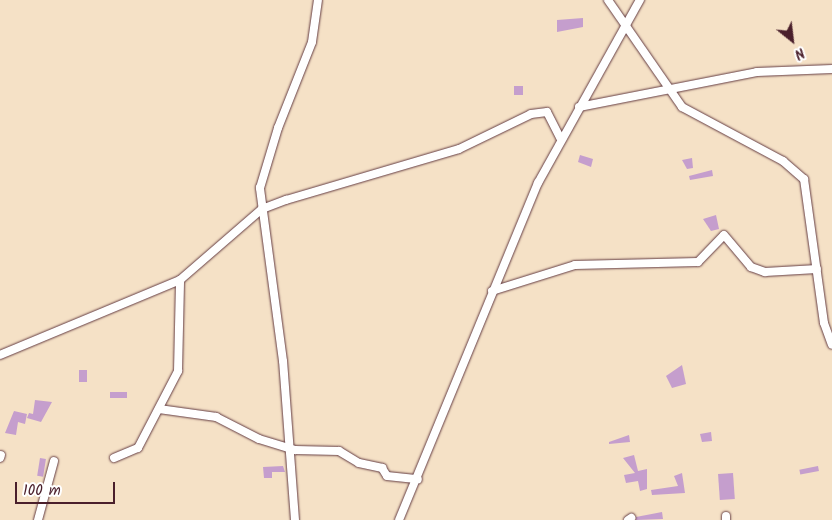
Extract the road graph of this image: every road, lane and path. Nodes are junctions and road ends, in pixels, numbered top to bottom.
1 (318, 0) edge
2 (608, 0) edge
3 (640, 0) edge
4 (625, 27) junction
5 (832, 69) edge
6 (669, 88) junction
7 (579, 107) junction
8 (561, 140) junction
9 (262, 210) junction
10 (817, 268) junction
11 (180, 280) junction
12 (492, 291) junction
13 (832, 345) edge
14 (0, 355) edge
15 (159, 409) junction
16 (288, 448) junction
17 (114, 458) dead end
18 (54, 461) dead end
19 (418, 479) junction
20 (38, 520) edge
21 (295, 520) edge
22 (399, 520) edge

1 - 9 street
2 - 4 street
3 - 4 street
4 - 6 street
4 - 7 street
5 - 6 street
6 - 7 street
6 - 10 street
7 - 8 street
8 - 9 street
8 - 12 street
9 - 11 street
9 - 16 street
10 - 12 street
10 - 13 street
11 - 14 street
11 - 15 street
12 - 19 street
15 - 16 street
15 - 17 street
16 - 19 street
16 - 21 street
18 - 20 street
19 - 22 street

